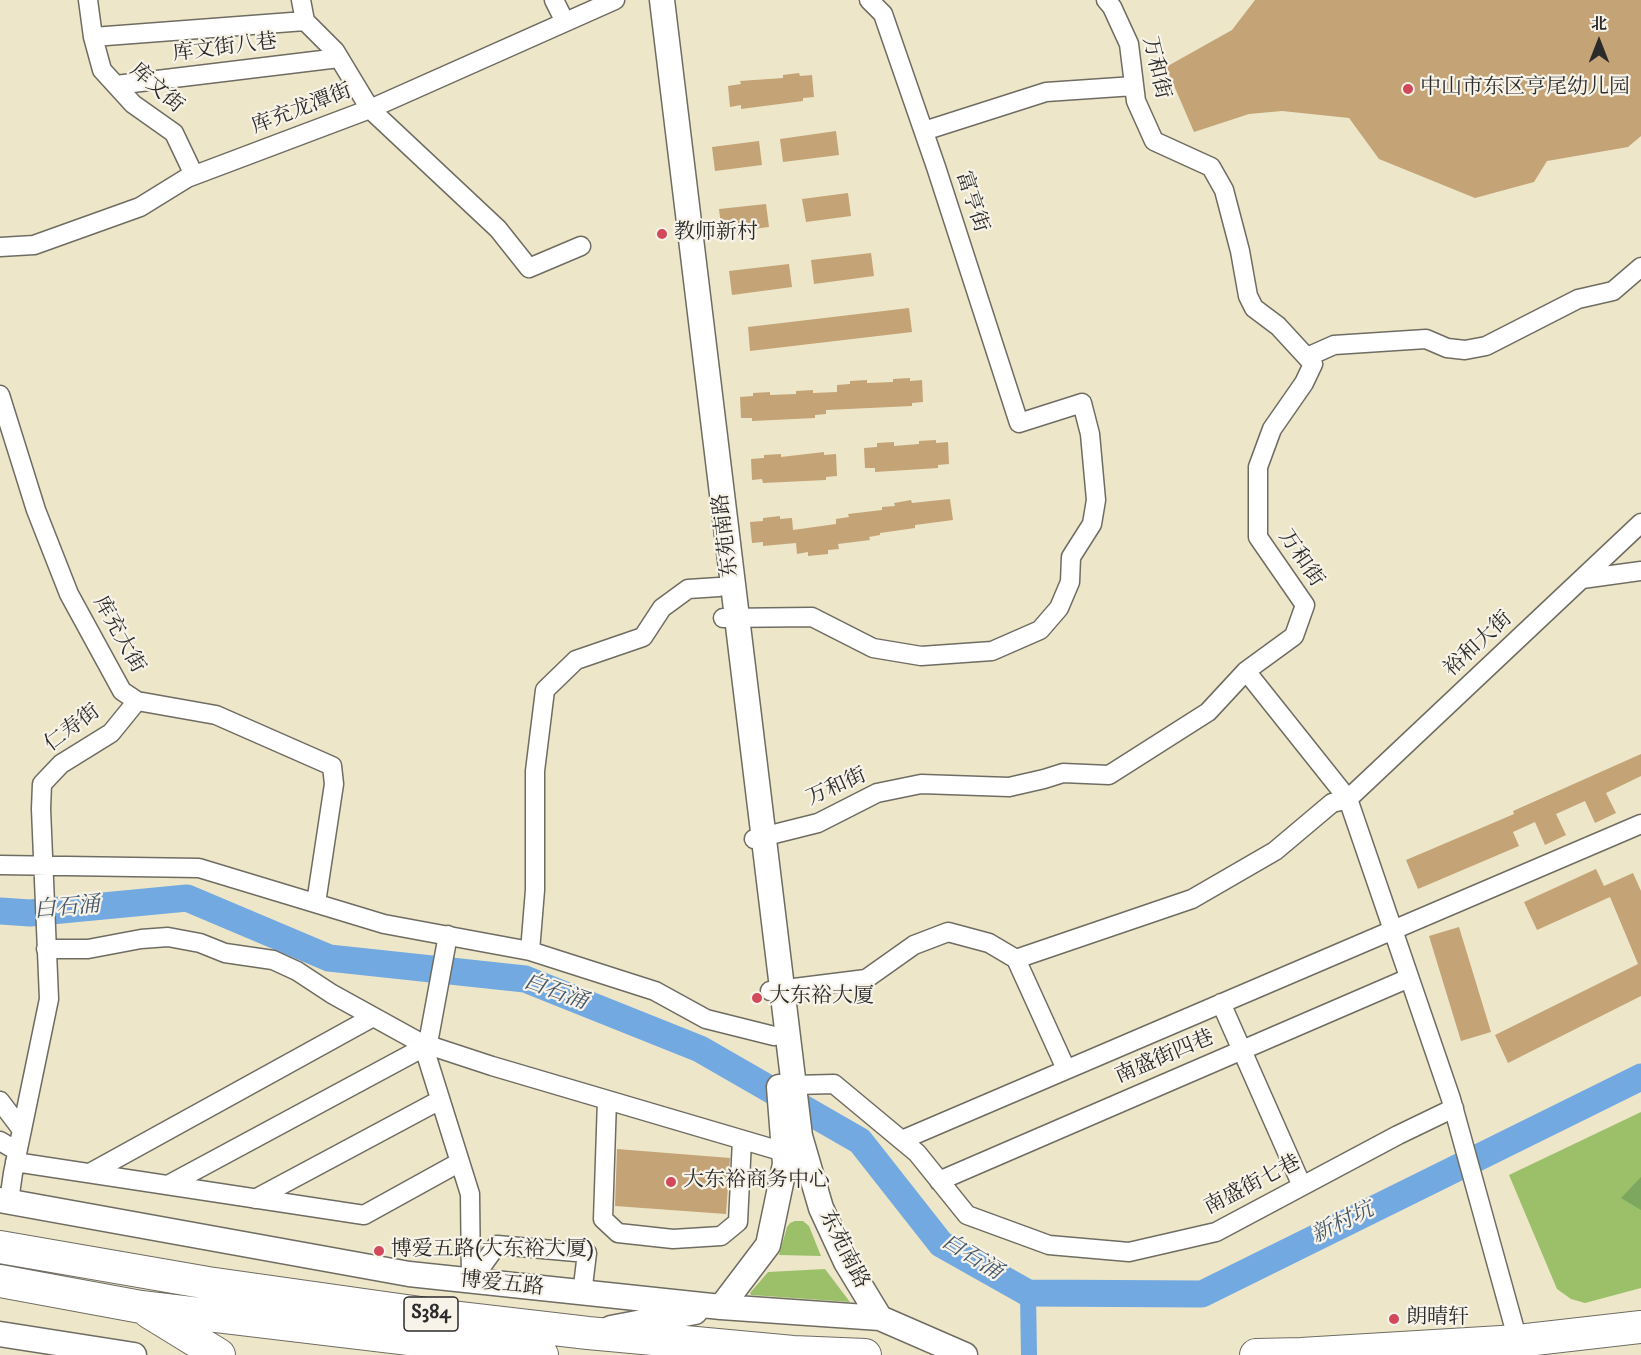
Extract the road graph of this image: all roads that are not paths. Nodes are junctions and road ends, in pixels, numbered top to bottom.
1 (88, 0) edge
2 (302, 0) edge
3 (554, 0) edge
4 (615, 0) edge
5 (652, 0) edge
6 (662, 0) edge
7 (869, 0) edge
8 (1106, 0) edge
9 (305, 21) junction
10 (565, 22) junction
11 (93, 37) junction
12 (339, 58) junction
13 (116, 85) junction
14 (1134, 86) junction
15 (370, 109) junction
16 (924, 131) junction
17 (194, 175) junction
18 (0, 246) edge
19 (581, 246) dead end
20 (1641, 267) edge
21 (1307, 357) junction
22 (0, 395) edge
23 (1641, 523) edge
24 (1641, 571) edge
25 (1582, 579) junction
26 (719, 586) junction
27 (730, 617) junction
28 (1246, 670) junction
29 (137, 701) junction
30 (1348, 799) junction
31 (1641, 824) edge
32 (759, 838) junction
33 (0, 865) edge
34 (44, 866) junction
35 (316, 903) junction
36 (1393, 929) junction
37 (448, 936) junction
38 (46, 944) junction
39 (530, 951) junction
40 (1016, 959) junction
41 (1409, 978) junction
42 (776, 990) junction
43 (1221, 1003) junction
44 (373, 1017) junction
45 (774, 1035) junction
46 (428, 1045) junction
47 (1242, 1050) junction
48 (1066, 1069) junction
49 (787, 1073) junction
50 (440, 1100) junction
51 (607, 1100) junction
52 (0, 1101) edge
53 (1456, 1117) junction
54 (22, 1130) junction
55 (742, 1140) junction
56 (902, 1140) junction
57 (0, 1141) edge
58 (790, 1144) junction
59 (16, 1157) junction
60 (460, 1162) junction
61 (90, 1173) junction
62 (939, 1181) junction
63 (168, 1185) junction
64 (1302, 1186) junction
65 (255, 1199) junction
66 (5, 1201) edge
67 (0, 1247) edge
68 (0, 1281) edge
69 (471, 1281) junction
70 (582, 1294) junction
71 (141, 1307) junction
72 (721, 1307) junction
73 (880, 1318) junction
74 (1641, 1326) edge
75 (588, 1333) junction
76 (0, 1334) edge
77 (1518, 1341) junction
78 (134, 1355) edge
79 (219, 1355) edge
80 (542, 1355) edge
81 (865, 1355) edge
82 (965, 1355) edge
83 (1256, 1355) edge

1 - 11 street, 库文街
2 - 9 street
3 - 10 street
4 - 10 street, 库充龙潭街
5 - 26 street, 东苑南路
6 - 27 street, 东苑南路
7 - 16 street, 富亨街
8 - 14 street, 万和街
9 - 11 street
9 - 12 street
10 - 15 street, 库充龙潭街
11 - 13 street, 库文街
12 - 13 street, 库文街八巷
12 - 15 street
13 - 17 street, 库文街
14 - 16 street
14 - 21 street, 万和街
15 - 17 street, 库充龙潭街
15 - 19 street
16 - 27 street, 富亨街
17 - 18 street, 库充龙潭街
20 - 21 street
21 - 28 street, 万和街
22 - 29 street, 库充大街
23 - 25 street, 裕和大街
24 - 25 street
25 - 30 street, 裕和大街
26 - 27 street, 东苑南路
26 - 39 street
27 - 32 street, 东苑南路
28 - 30 street
28 - 32 street, 万和街
29 - 34 street, 仁寿街
29 - 35 street, 库充大街
30 - 36 street
30 - 40 street, 裕和大街
31 - 36 street
32 - 42 street, 东苑南路
33 - 34 street
34 - 35 street
34 - 38 street, 仁寿街
35 - 37 street
36 - 41 street
36 - 43 street
37 - 39 street
37 - 46 street
38 - 44 street
38 - 54 street, 仁寿街
39 - 45 street
40 - 42 street
40 - 48 street
41 - 47 street, 南盛街四巷
41 - 53 street
42 - 45 street, 东苑南路
42 - 49 street, 东苑南路
43 - 47 street
43 - 48 street
44 - 46 street
44 - 61 street
45 - 49 street, 东苑南路
46 - 50 street
46 - 51 street
46 - 63 street
47 - 62 street, 南盛街四巷
47 - 64 street
48 - 56 street
49 - 56 street, 南盛街七巷
49 - 58 street
50 - 60 street
50 - 65 street
51 - 55 street
51 - 55 street
52 - 54 street
53 - 64 street, 南盛街七巷
53 - 77 street
54 - 59 street, 仁寿街
55 - 58 street
56 - 62 street, 南盛街七巷
57 - 59 street
58 - 72 street
58 - 73 street, 东苑南路
59 - 61 street
59 - 66 street, 仁寿街
60 - 65 street
60 - 69 street
61 - 63 street
62 - 64 street, 南盛街七巷
63 - 65 street
66 - 69 street, 博爱五路
67 - 75 highway, 博爱五路 / S384
68 - 71 highway, S384
69 - 70 street, 博爱五路
69 - 70 street
70 - 72 street, 博爱五路
71 - 79 highway
71 - 80 highway, S384
72 - 73 street, 博爱五路
72 - 75 street
73 - 82 street, 博爱五路
74 - 77 highway
75 - 81 highway, 博爱五路 / S384
76 - 78 street
77 - 83 highway

